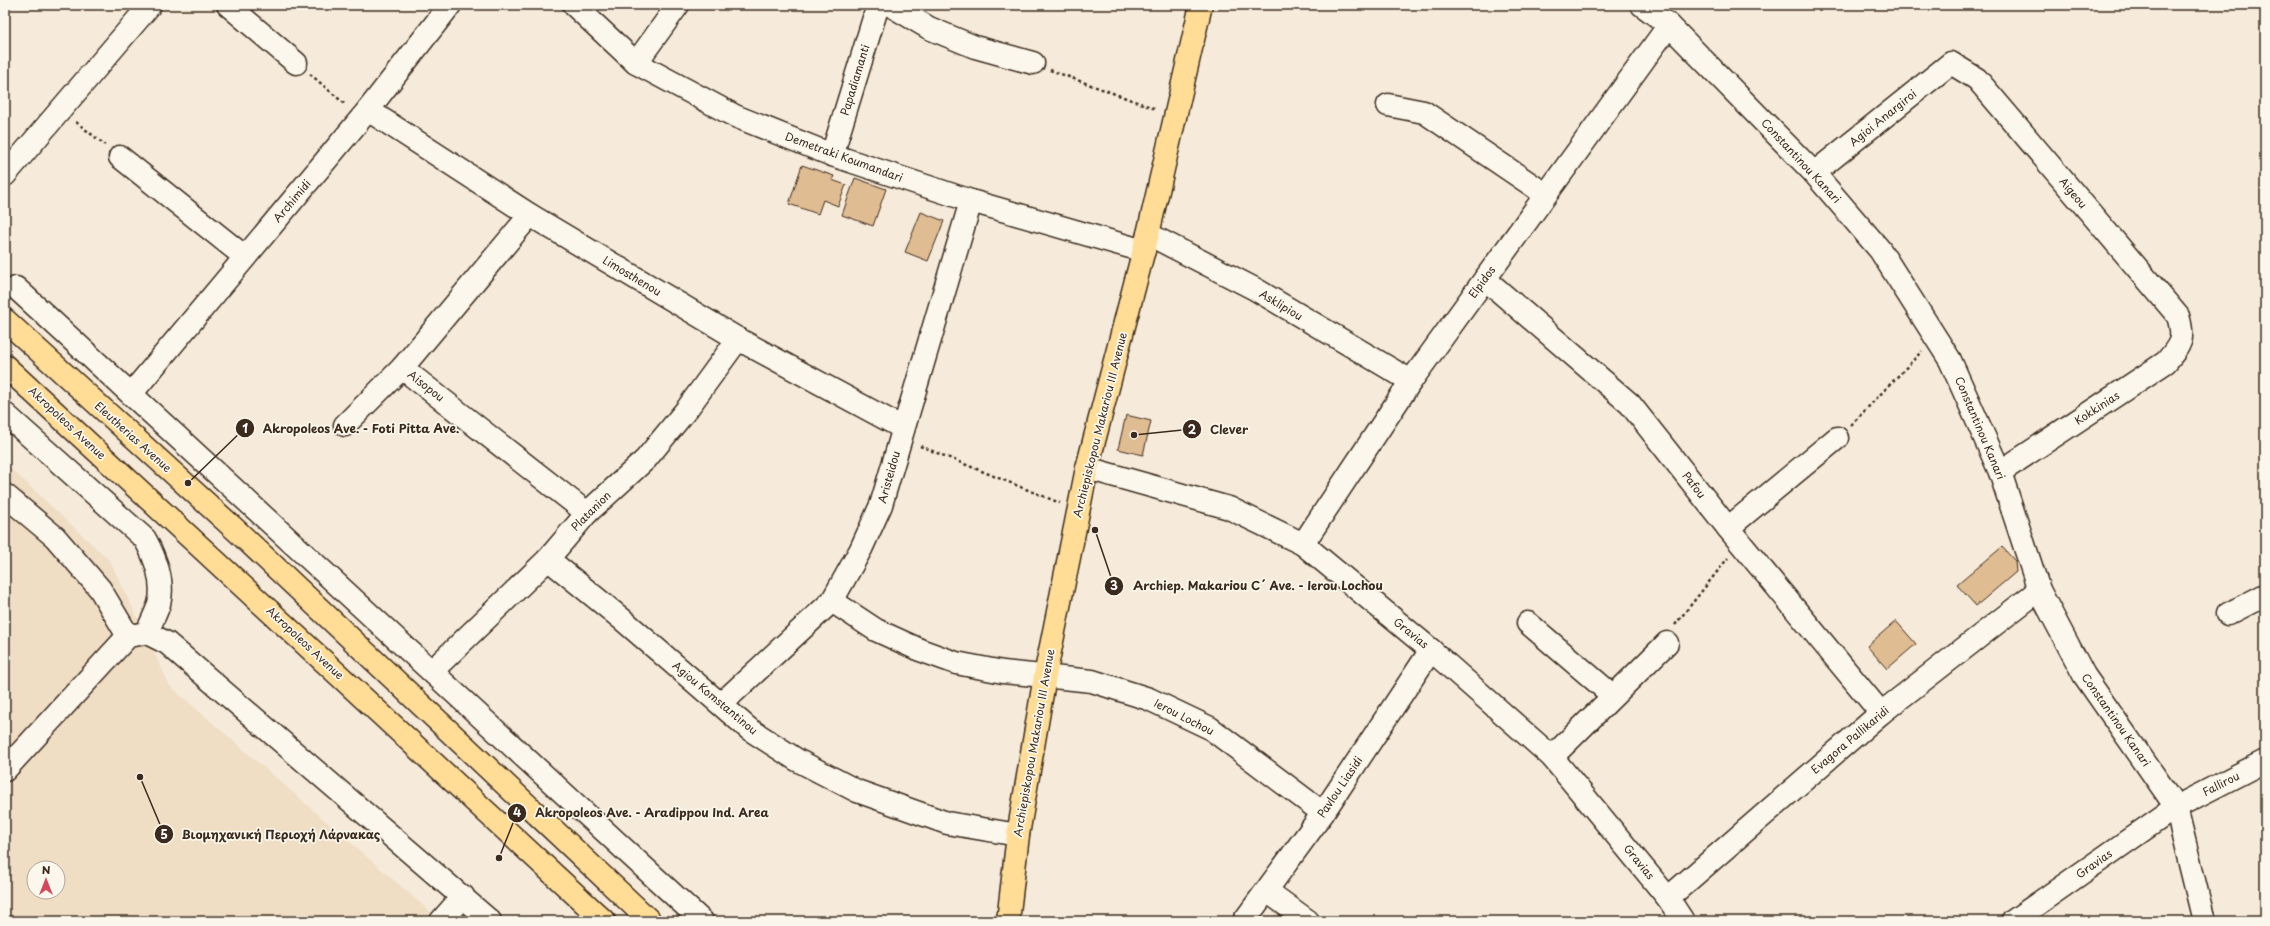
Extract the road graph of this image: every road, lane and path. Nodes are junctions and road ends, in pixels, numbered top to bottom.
1 (150, 5) edge
2 (228, 5) edge
3 (450, 5) edge
4 (574, 5) edge
5 (678, 5) edge
6 (878, 5) edge
7 (890, 5) edge
8 (1201, 5) edge
9 (1642, 5) edge
10 (1669, 25) junction
11 (296, 63) joint
12 (636, 63) junction
13 (1033, 63) joint
14 (1951, 63) joint
15 (1388, 105) dead end
16 (61, 110) junction
17 (365, 114) junction
18 (1175, 116) junction
19 (832, 155) junction
20 (120, 156) joint
21 (1814, 173) junction
22 (5, 175) edge
23 (1545, 194) junction
24 (971, 201) junction
25 (530, 215) junction
26 (1146, 242) junction
27 (245, 258) junction
28 (1485, 279) junction
29 (16, 288) dead end
30 (5, 320) edge
31 (2183, 333) joint
32 (1935, 336) junction
33 (738, 339) junction
34 (5, 366) edge
35 (402, 368) junction
36 (1411, 381) junction
37 (131, 394) junction
38 (5, 414) edge
39 (345, 425) dead end
40 (901, 433) junction
41 (1837, 438) joint
42 (1087, 468) junction
43 (2000, 472) junction
44 (5, 495) edge
45 (1079, 510) junction
46 (587, 512) junction
47 (1734, 535) junction
48 (1303, 544) junction
49 (548, 559) junction
50 (2039, 590) junction
51 (2265, 595) edge
52 (832, 601) junction
53 (2228, 614) dead end
54 (1528, 623) dead end
55 (137, 635) junction
56 (1667, 643) joint
57 (1431, 650) junction
58 (432, 672) junction
59 (1045, 676) junction
60 (1612, 695) junction
61 (721, 704) junction
62 (1881, 713) junction
63 (1552, 757) junction
64 (2265, 761) edge
65 (5, 770) edge
66 (2176, 806) junction
67 (1323, 813) junction
68 (1018, 835) junction
69 (1267, 891) junction
70 (464, 896) junction
71 (1668, 898) junction
72 (441, 921) edge
73 (490, 921) edge
74 (604, 921) edge
75 (650, 921) edge
76 (702, 921) edge
77 (1008, 921) edge
78 (1244, 921) edge
79 (1308, 921) edge
80 (1683, 921) edge
81 (2013, 921) edge
82 (2204, 921) edge

1 - 16 street
2 - 11 street
3 - 17 street, Archimidi
4 - 12 street, Demetraki Koumandari
5 - 12 street
6 - 19 street, Papadiamanti
7 - 13 street
8 - 18 main road, Archiepiskopou Makariou III Avenue
9 - 10 street, Constantinou Kanari
10 - 21 street, Constantinou Kanari
10 - 23 street, Elpidos
11 - 17 path
12 - 19 street, Demetraki Koumandari
13 - 18 path
14 - 21 street, Agioi Anargiroi
14 - 31 street, Aigeou
15 - 23 street
16 - 20 path
16 - 22 street
17 - 25 street, Limosthenou
17 - 27 street, Archimidi
18 - 26 main road, Archiepiskopou Makariou III Avenue
19 - 24 street, Demetraki Koumandari
20 - 27 street
21 - 32 street, Constantinou Kanari
23 - 28 street, Elpidos
24 - 26 street, Demetraki Koumandari
24 - 40 street, Aristeidou
25 - 33 street, Limosthenou
25 - 35 street, Aisopou
26 - 36 street, Asklipiou
26 - 42 main road, Archiepiskopou Makariou III Avenue
27 - 37 street, Archimidi
28 - 36 street, Elpidos
28 - 47 street, Pafou
29 - 37 street
30 - 75 main road, Eleutherias Avenue
31 - 43 street, Kokkinias
32 - 41 path
32 - 43 street, Constantinou Kanari
33 - 40 street, Limosthenou
33 - 46 street, Platanion
34 - 74 main road, Akropoleos Avenue
35 - 39 street
35 - 46 street, Aisopou
36 - 48 street, Elpidos
37 - 58 street
38 - 55 street
40 - 45 path
40 - 52 street, Aristeidou
41 - 47 street
42 - 45 main road, Archiepiskopou Makariou III Avenue
42 - 48 street, Gravias
43 - 50 street, Constantinou Kanari
44 - 55 street
45 - 59 main road, Archiepiskopou Makariou III Avenue
46 - 49 street, Platanion
47 - 56 path
47 - 62 street, Pafou
48 - 57 street, Gravias
49 - 58 street, Platanion
49 - 61 street, Agiou Komstantinou
50 - 62 street, Evagora Pallikaridi
50 - 66 street, Constantinou Kanari
51 - 53 street
52 - 59 street, Ierou Lochou
52 - 61 street, Aristeidou
54 - 60 street
55 - 65 street
55 - 70 street
56 - 60 street
57 - 63 street, Gravias
57 - 67 street, Pavlou Liasidi
58 - 76 street
59 - 67 street, Ierou Lochou
59 - 68 main road, Archiepiskopou Makariou III Avenue
60 - 63 street
61 - 68 street, Agiou Komstantinou
62 - 71 street, Evagora Pallikaridi
63 - 71 street, Gravias
64 - 66 street, Fallirou
66 - 81 street, Gravias
66 - 82 street, Constantinou Kanari
67 - 69 street, Pavlou Liasidi
68 - 77 main road, Archiepiskopou Makariou III Avenue
69 - 78 street, Pavlou Liasidi
69 - 79 street
70 - 72 street
70 - 73 street
71 - 80 street, Gravias

